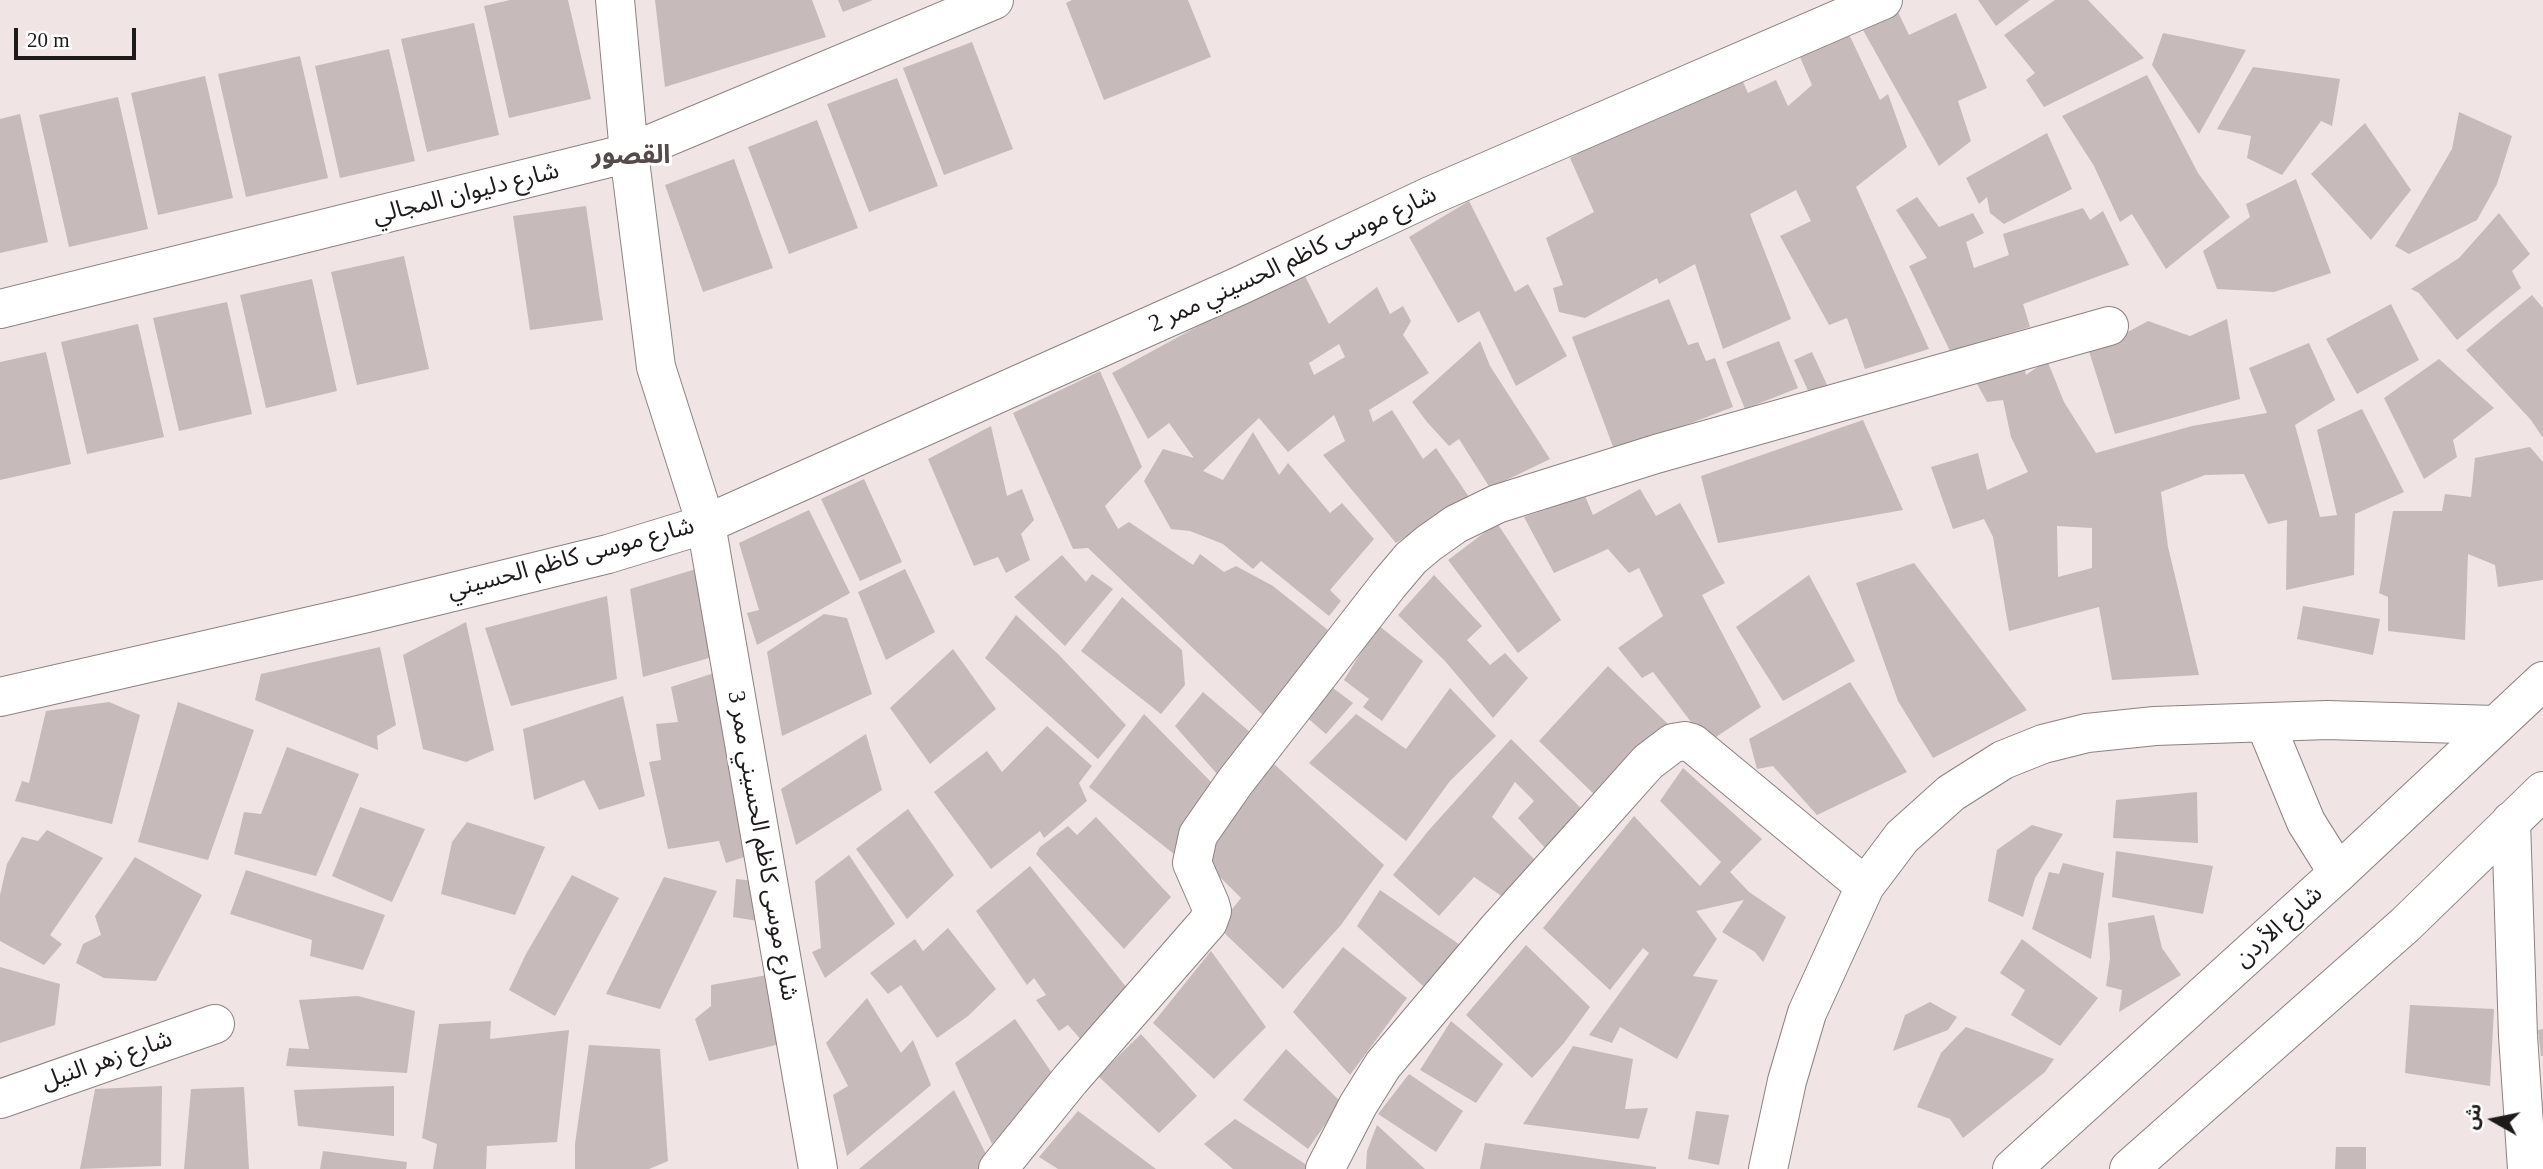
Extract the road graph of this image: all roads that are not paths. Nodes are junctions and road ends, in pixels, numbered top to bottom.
1 (615, 0) edge
2 (994, 0) edge
3 (1883, 0) edge
4 (629, 153) junction
5 (0, 309) edge
6 (2109, 326) dead end
7 (706, 524) junction
8 (2543, 681) edge
9 (0, 697) edge
10 (2265, 723) junction
11 (2496, 725) junction
12 (2543, 791) edge
13 (2511, 821) junction
14 (2338, 873) junction
15 (1865, 886) junction
16 (215, 1024) dead end
17 (0, 1099) edge
18 (2532, 1150) edge
19 (818, 1169) edge
20 (998, 1169) edge
21 (1325, 1169) edge
22 (1768, 1169) edge
23 (2012, 1169) edge
24 (2129, 1169) edge

1 - 4 main road, شارع موسى كاظم الحسيني
2 - 4 main road, شارع دليوان المجالي
3 - 7 main road, شارع موسى كاظم الحسيني ممر 2
4 - 5 main road, شارع دليوان المجالي
4 - 7 main road, شارع موسى كاظم الحسيني
6 - 20 main road
7 - 9 main road, شارع موسى كاظم الحسيني
7 - 19 main road, شارع موسى كاظم الحسيني ممر 3
8 - 11 main road, شارع الأردن
10 - 11 main road
10 - 14 main road
10 - 15 main road
11 - 14 main road, شارع الأردن
12 - 13 main road
13 - 18 main road
13 - 24 main road
14 - 23 main road, شارع الأردن
15 - 21 main road
15 - 22 main road
16 - 17 main road, شارع زهر النيل

